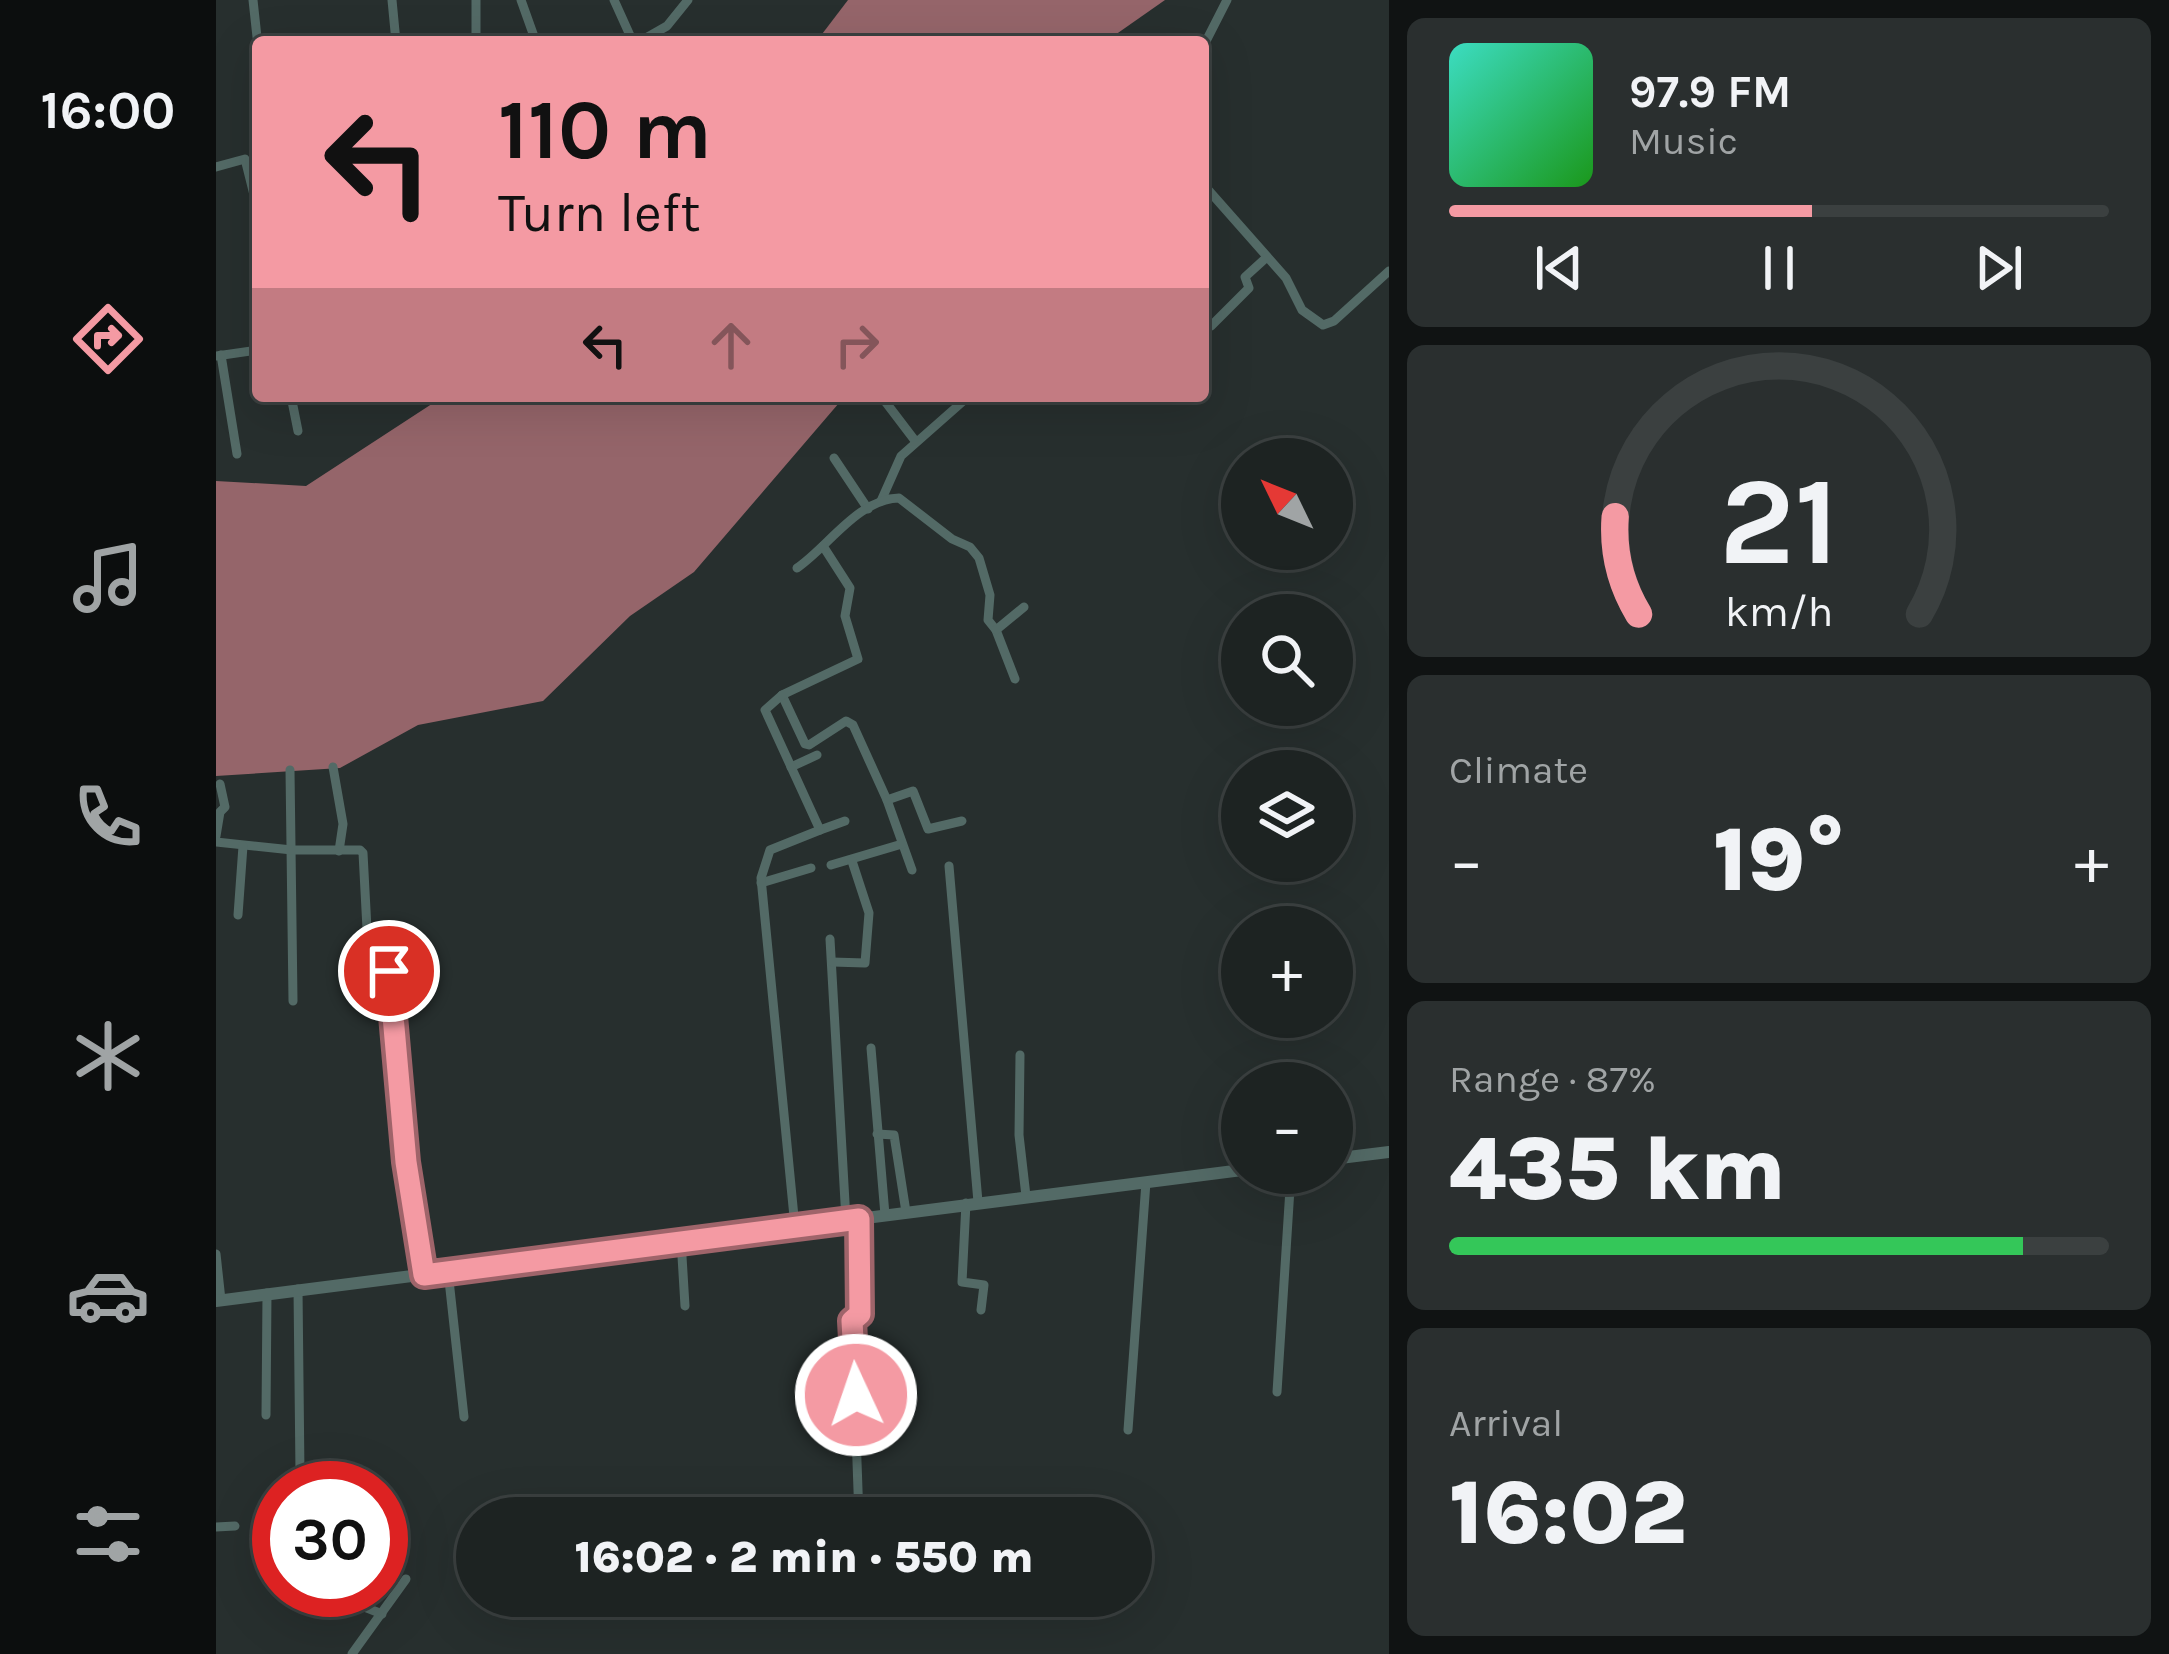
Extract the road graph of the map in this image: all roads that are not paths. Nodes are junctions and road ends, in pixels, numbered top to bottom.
1 (254, 0) edge
2 (392, 0) edge
3 (476, 0) edge
4 (521, 0) edge
5 (614, 0) edge
6 (688, 0) edge
7 (1227, 0) edge
8 (257, 36) edge
9 (395, 36) edge
10 (476, 36) edge
11 (534, 36) edge
12 (633, 36) edge
13 (648, 36) edge
14 (1209, 36) edge
15 (252, 157) edge
16 (245, 159) junction
17 (216, 167) edge
18 (252, 187) edge
19 (1209, 191) edge
20 (1267, 257) junction
21 (1389, 271) edge
22 (1211, 326) dead end
23 (252, 351) edge
24 (218, 356) edge
25 (292, 402) edge
26 (886, 402) edge
27 (962, 402) edge
28 (298, 431) dead end
29 (916, 442) junction
30 (237, 454) dead end
31 (834, 458) dead end
32 (881, 501) junction
33 (868, 509) junction
34 (823, 545) junction
35 (797, 568) dead end
36 (1024, 607) dead end
37 (996, 630) junction
38 (1015, 679) dead end
39 (782, 695) junction
40 (817, 755) dead end
41 (790, 766) junction
42 (333, 767) dead end
43 (290, 770) dead end
44 (220, 784) dead end
45 (887, 800) junction
46 (845, 821) dead end
47 (962, 821) dead end
48 (820, 830) junction
49 (216, 839) edge
50 (902, 844) junction
51 (243, 846) junction
52 (292, 850) junction
53 (339, 851) junction
54 (851, 861) junction
55 (831, 865) dead end
56 (949, 866) dead end
57 (811, 868) dead end
58 (912, 870) dead end
59 (761, 883) junction
60 (238, 915) dead end
61 (830, 939) dead end
62 (832, 962) junction
63 (293, 1001) dead end
64 (872, 1048) dead end
65 (1020, 1055) dead end
66 (877, 1134) junction
67 (1389, 1152) edge
68 (1353, 1156) edge
69 (1221, 1173) edge
70 (1146, 1182) junction
71 (1290, 1194) edge
72 (1026, 1196) junction
73 (972, 1203) junction
74 (906, 1212) junction
75 (885, 1216) junction
76 (852, 1220) junction
77 (795, 1227) junction
78 (681, 1240) junction
79 (216, 1254) edge
80 (448, 1271) junction
81 (424, 1275) junction
82 (298, 1289) junction
83 (261, 1294) junction
84 (221, 1300) edge
85 (685, 1306) dead end
86 (981, 1310) dead end
87 (1277, 1392) dead end
88 (266, 1415) dead end
89 (464, 1417) dead end
90 (1128, 1430) dead end
91 (300, 1461) edge
92 (858, 1497) edge
93 (235, 1526) dead end
94 (216, 1527) edge
95 (380, 1617) edge
96 (352, 1654) edge

1 - 8 street
2 - 9 street
3 - 10 street
4 - 11 street
5 - 12 street
6 - 13 street
7 - 14 street
15 - 16 street
16 - 17 street
16 - 18 street
19 - 20 street
20 - 21 street
20 - 22 street
23 - 24 street
24 - 30 street
25 - 28 street
26 - 29 street
27 - 29 street
29 - 32 street
31 - 33 street
32 - 33 street
32 - 37 street
33 - 34 street
34 - 35 street
34 - 39 street
36 - 37 street
37 - 38 street
39 - 41 street
39 - 45 street
40 - 41 street
41 - 48 street
42 - 53 street
43 - 52 street
44 - 49 street
45 - 47 street
45 - 50 street
46 - 48 street
48 - 59 street
49 - 51 street
50 - 54 street
50 - 58 street
51 - 52 street
51 - 60 street
52 - 53 street
52 - 63 street
53 - 81 street
54 - 55 street
54 - 62 street
56 - 73 street
57 - 59 street
59 - 77 street
61 - 62 street
62 - 76 street
64 - 66 street
65 - 72 street
66 - 74 street
66 - 75 street
67 - 68 street
69 - 70 street
70 - 72 street
70 - 90 street
71 - 87 street
72 - 73 street
73 - 74 street
73 - 86 street
74 - 75 street
75 - 76 street
76 - 77 street
76 - 92 street
77 - 78 street
78 - 80 street
78 - 85 street
79 - 84 street
80 - 81 street
80 - 89 street
81 - 82 street
82 - 83 street
82 - 91 street
83 - 84 street
83 - 88 street
93 - 94 street
95 - 96 street

